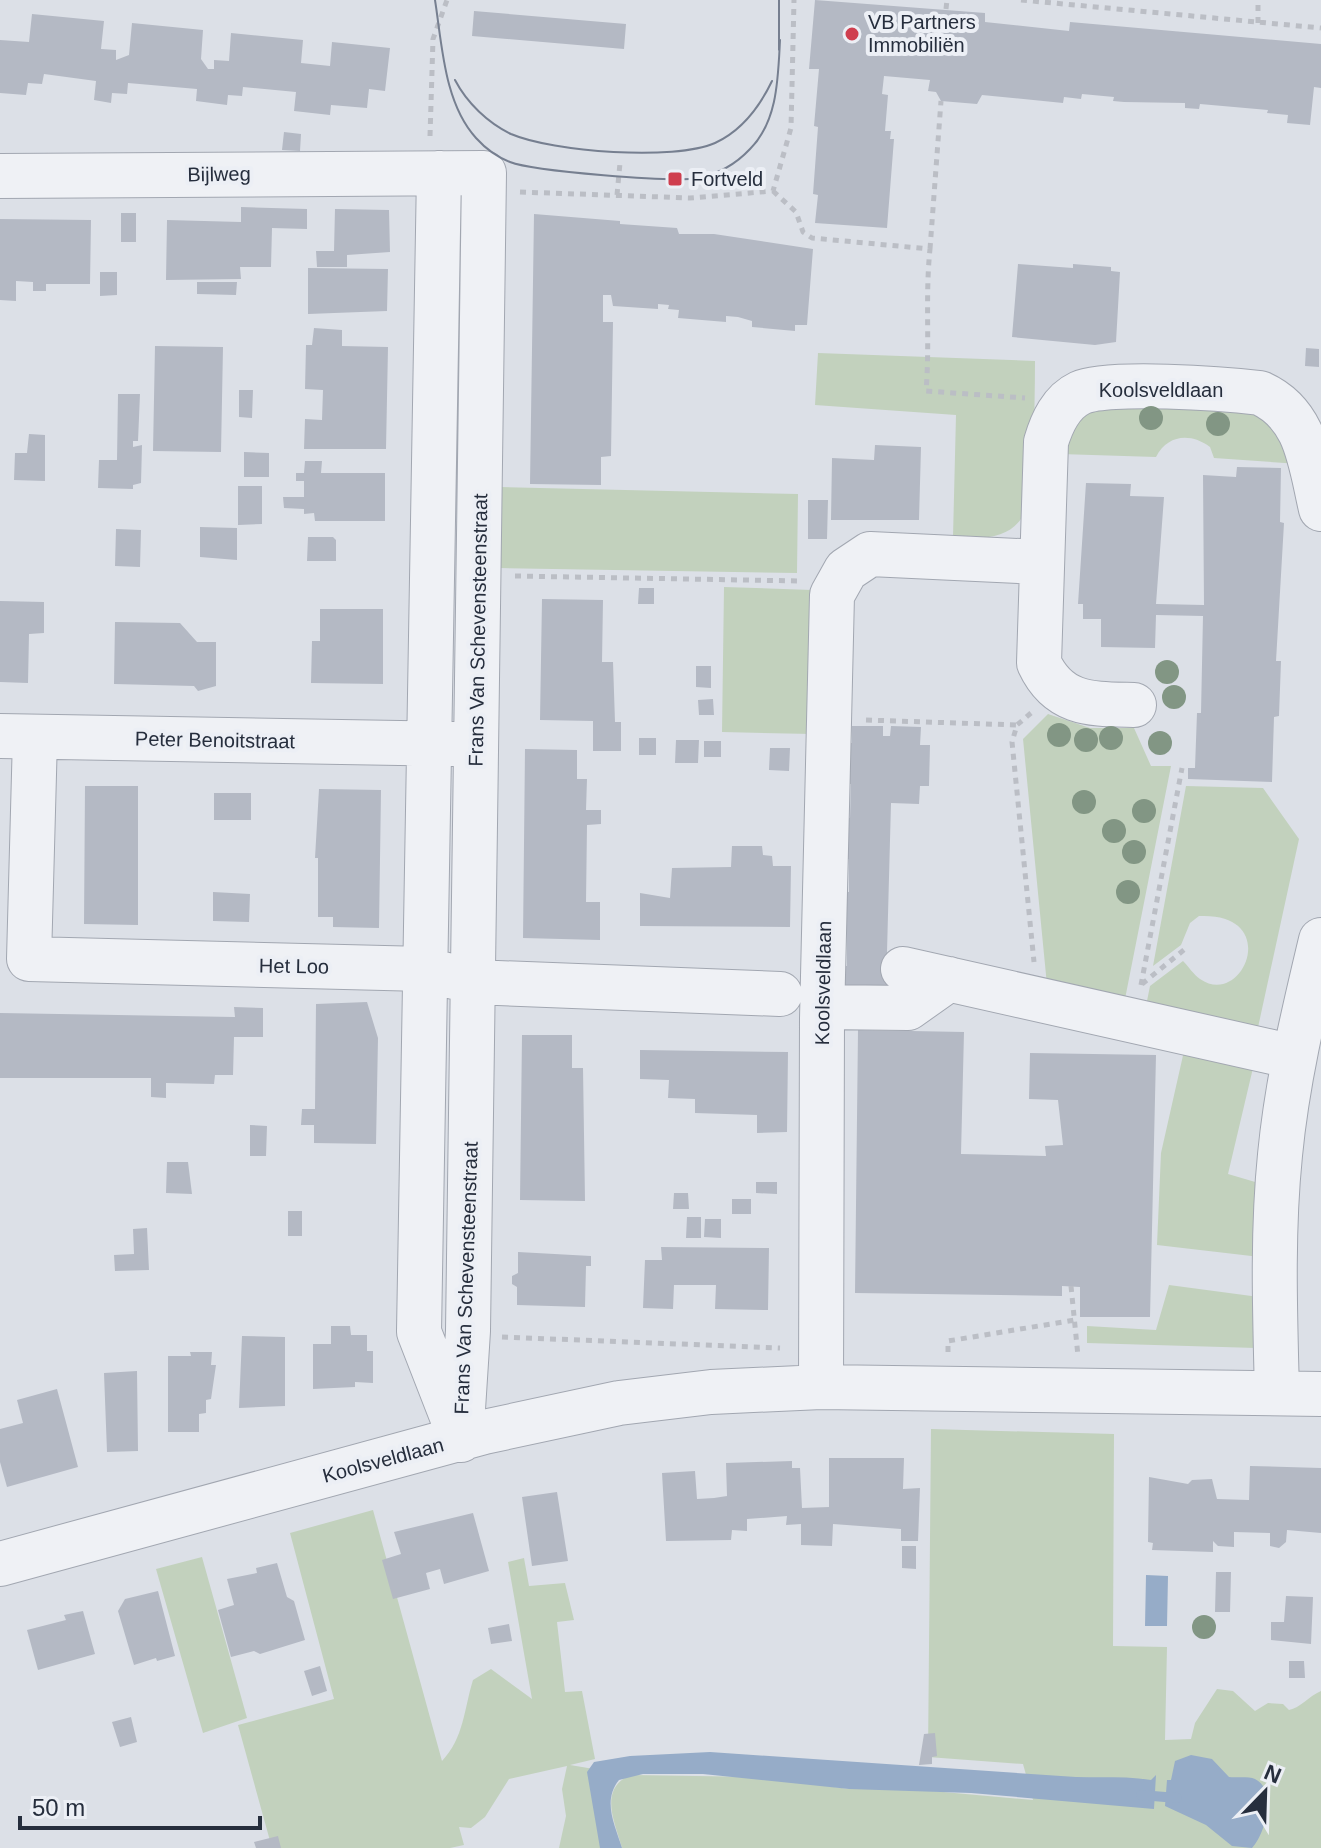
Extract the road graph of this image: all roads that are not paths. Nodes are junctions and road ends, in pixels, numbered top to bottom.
1 (439, 173) junction
2 (0, 176) edge
3 (1321, 509) edge
4 (1040, 562) junction
5 (1134, 705) dead end
6 (17, 736) edge
7 (430, 743) junction
8 (477, 744) junction
9 (1321, 940) edge
10 (424, 969) junction
11 (903, 969) dead end
12 (949, 979) junction
13 (473, 982) junction
14 (780, 994) dead end
15 (823, 1007) junction
16 (1294, 1057) junction
17 (821, 1368) junction
18 (1277, 1393) junction
19 (1321, 1394) edge
20 (461, 1440) junction
21 (0, 1564) edge

1 - 2 street, Bijlweg
1 - 7 street, Frans Van Schevensteenstraat
1 - 8 street, Frans Van Schevensteenstraat
3 - 4 street, Koolsveldlaan
4 - 5 street
4 - 15 street, Koolsveldlaan
6 - 7 street, Peter Benoitstraat
6 - 10 street, Het Loo
7 - 8 street, Peter Benoitstraat
7 - 10 street, Frans Van Schevensteenstraat
8 - 13 street, Frans Van Schevensteenstraat
9 - 16 street
10 - 13 street, Het Loo
10 - 20 street, Frans Van Schevensteenstraat
11 - 12 street
12 - 15 street
12 - 16 street
13 - 14 street, Het Loo
13 - 20 street, Frans Van Schevensteenstraat
15 - 17 street, Koolsveldlaan
16 - 18 street
17 - 18 street, Koolsveldlaan
17 - 20 street, Koolsveldlaan
18 - 19 street, Koolsveldlaan
20 - 21 street, Koolsveldlaan

